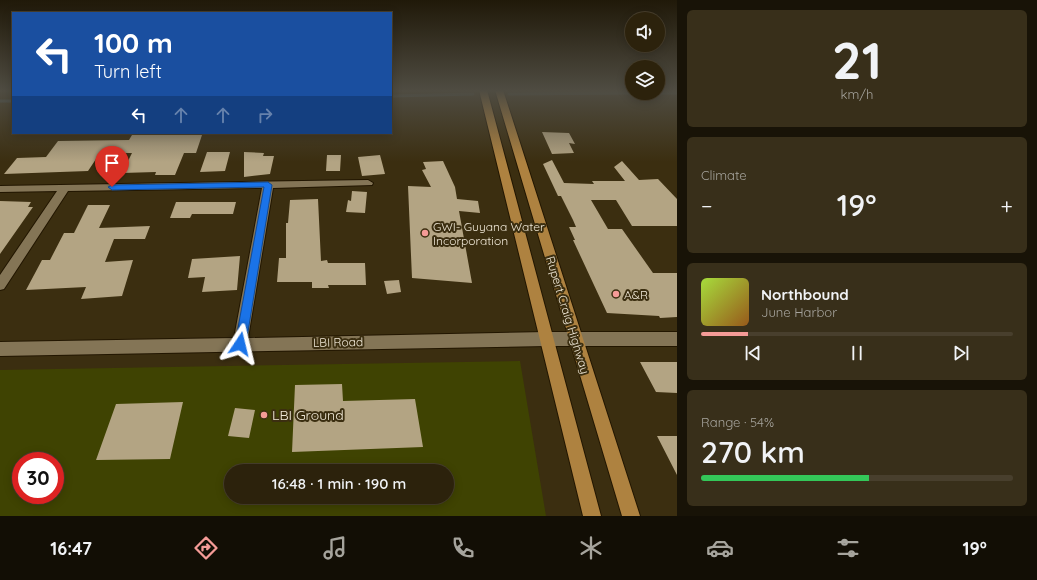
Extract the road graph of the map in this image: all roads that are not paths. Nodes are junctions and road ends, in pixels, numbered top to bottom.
1 (489, 114) edge
2 (506, 114) edge
3 (368, 183) dead end
4 (268, 185) junction
5 (65, 188) junction
6 (0, 189) edge
7 (0, 286) edge
8 (575, 338) junction
9 (546, 339) junction
10 (677, 339) edge
11 (240, 344) junction
12 (0, 349) edge
13 (592, 516) edge
14 (631, 516) edge

1 - 9 main road, Rupert Craig Highway
2 - 8 main road, Rupert Craig Highway
3 - 4 street
4 - 5 street
4 - 11 street
5 - 6 street
5 - 7 street
8 - 9 street, LBI Road
8 - 10 street, LBI Road
8 - 14 main road, Rupert Craig Highway
9 - 11 street, LBI Road
9 - 13 main road, Rupert Craig Highway
11 - 12 street, LBI Road

